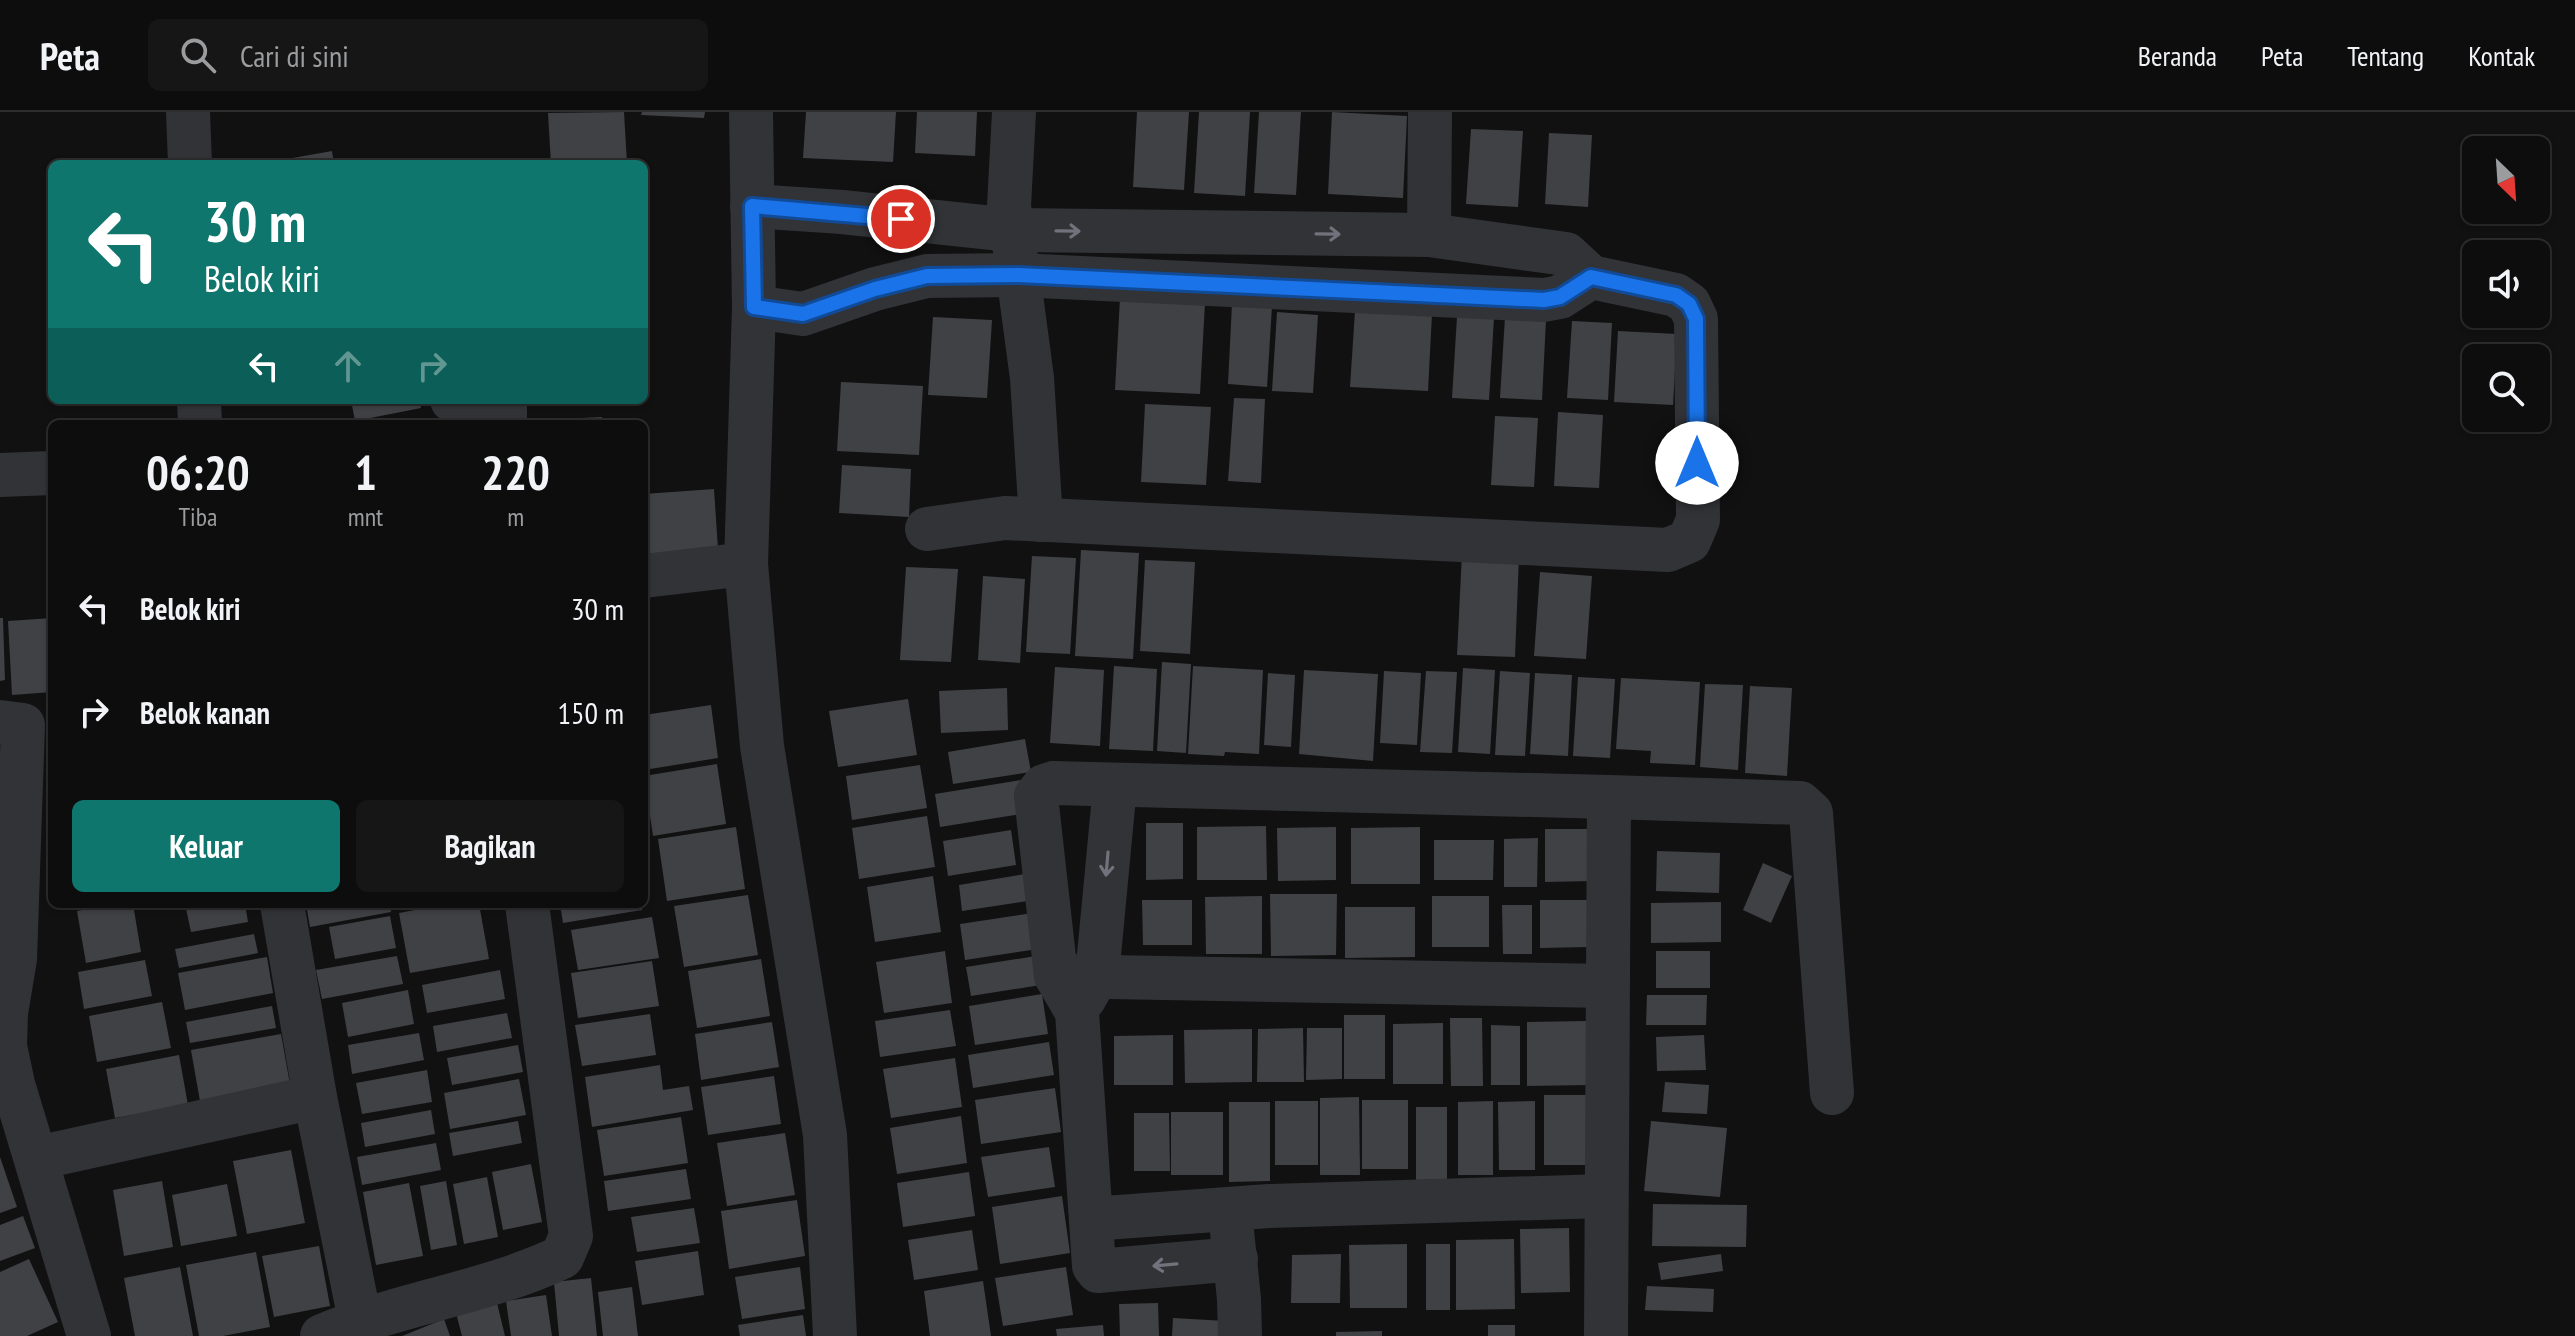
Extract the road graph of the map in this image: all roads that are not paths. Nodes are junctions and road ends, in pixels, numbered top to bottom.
1 (188, 112) edge
2 (751, 112) edge
3 (1014, 112) edge
4 (1430, 112) edge
5 (190, 160) edge
6 (752, 206) junction
7 (1011, 230) junction
8 (1429, 235) junction
9 (1018, 275) junction
10 (1591, 277) junction
11 (754, 307) junction
12 (48, 473) edge
13 (0, 475) edge
14 (1041, 520) junction
15 (927, 529) dead end
16 (746, 564) junction
17 (648, 576) edge
18 (0, 722) edge
19 (1115, 786) junction
20 (1609, 797) junction
21 (283, 908) edge
22 (528, 908) edge
23 (7, 959) edge
24 (1606, 986) junction
25 (1077, 988) junction
26 (1832, 1093) dead end
27 (315, 1097) junction
28 (37, 1158) junction
29 (1605, 1196) junction
30 (1229, 1211) junction
31 (1091, 1219) junction
32 (1236, 1259) junction
33 (341, 1328) edge
34 (89, 1336) edge
35 (835, 1336) edge
36 (1240, 1336) edge
37 (1606, 1336) edge

1 - 5 street
2 - 6 street
3 - 7 street
4 - 8 street
6 - 7 street
6 - 11 street
7 -> 8 street
7 - 9 street
8 - 10 street
9 - 10 street
9 - 11 street
9 - 14 street
10 - 14 street
11 - 16 street
12 - 13 street
14 - 15 street
16 - 17 street
16 - 35 street
18 - 23 street
19 - 20 street
19 -> 25 street
19 - 25 street
20 - 24 street
20 - 26 street
21 - 27 street
22 - 33 street
23 - 28 street
24 - 25 street
24 - 29 street
25 - 31 street
27 - 28 street
27 - 33 street
28 - 34 street
29 - 30 street
29 - 37 street
30 - 31 street
30 - 32 street
32 -> 31 street
32 - 36 street

